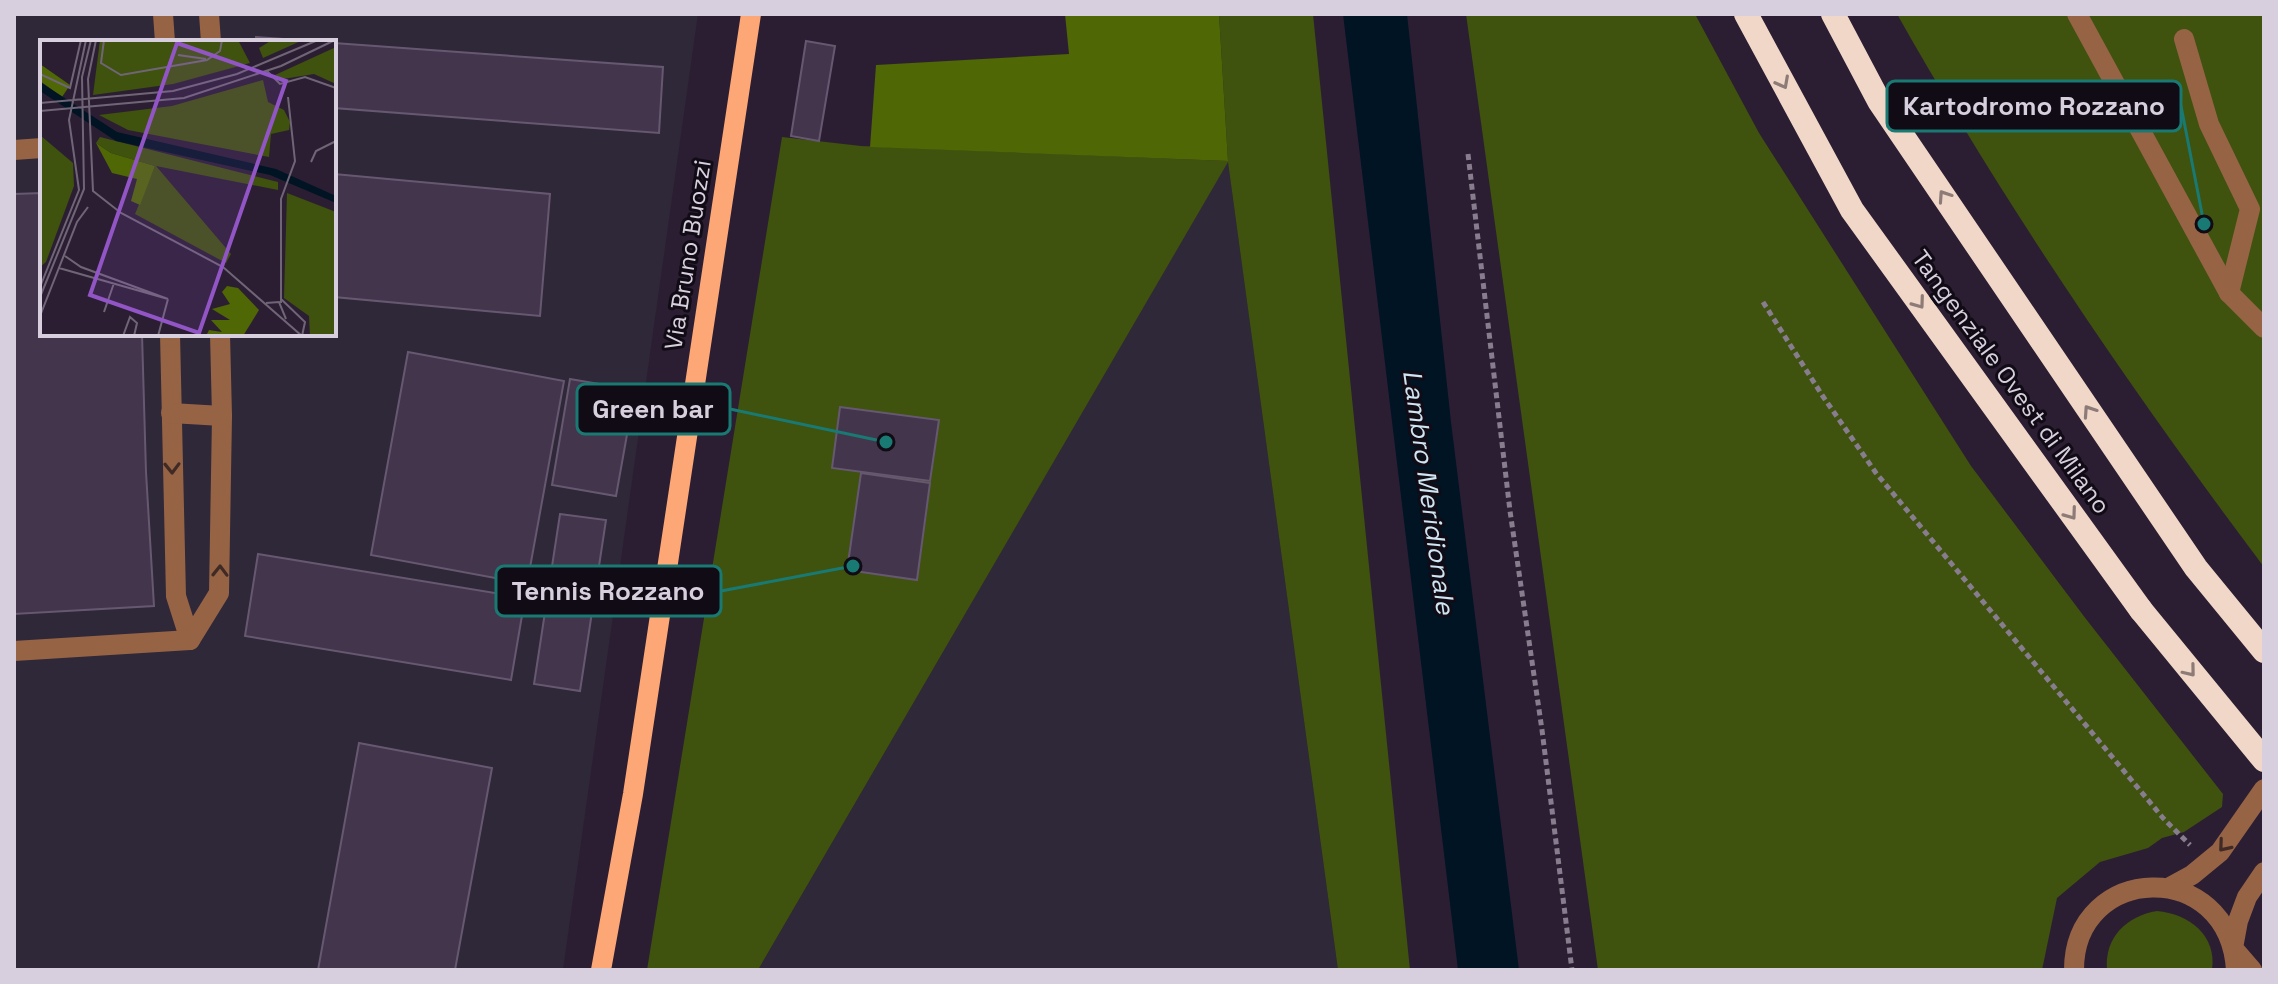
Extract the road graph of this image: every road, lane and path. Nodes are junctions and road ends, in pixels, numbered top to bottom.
1 (163, 14) edge
2 (209, 14) edge
3 (1746, 14) edge
4 (1833, 14) edge
5 (2077, 14) edge
6 (750, 16) edge
7 (2184, 39) dead end
8 (165, 40) edge
9 (211, 40) edge
10 (40, 148) edge
11 (14, 150) edge
12 (1468, 154) dead end
13 (2229, 293) junction
14 (1763, 302) dead end
15 (2264, 328) edge
16 (170, 336) edge
17 (220, 336) edge
18 (171, 413) junction
19 (222, 416) junction
20 (190, 640) junction
21 (14, 651) edge
22 (2264, 651) edge
23 (2264, 760) edge
24 (2264, 789) edge
25 (2208, 862) junction
26 (2264, 872) edge
27 (2170, 887) junction
28 (2233, 948) junction
29 (601, 970) edge
30 (1572, 970) edge
31 (2074, 970) edge
32 (2236, 970) edge
33 (2252, 970) edge

1 - 8 street
2 - 9 street
3 -> 23 highway, Tangenziale Ovest di Milano, bridge
22 -> 4 highway, Tangenziale Ovest di Milano
5 - 13 street
6 - 29 main road, Via Bruno Buozzi
7 - 13 street
10 - 11 street
12 - 30 path
13 - 15 street
14 - 25 path
16 - 18 street
17 - 19 street
18 - 19 street
18 -> 20 street
20 -> 19 street
20 - 21 street
24 -> 25 street
25 - 27 street
26 - 28 street
27 - 28 street
27 - 31 street
28 - 32 street
28 - 33 street

